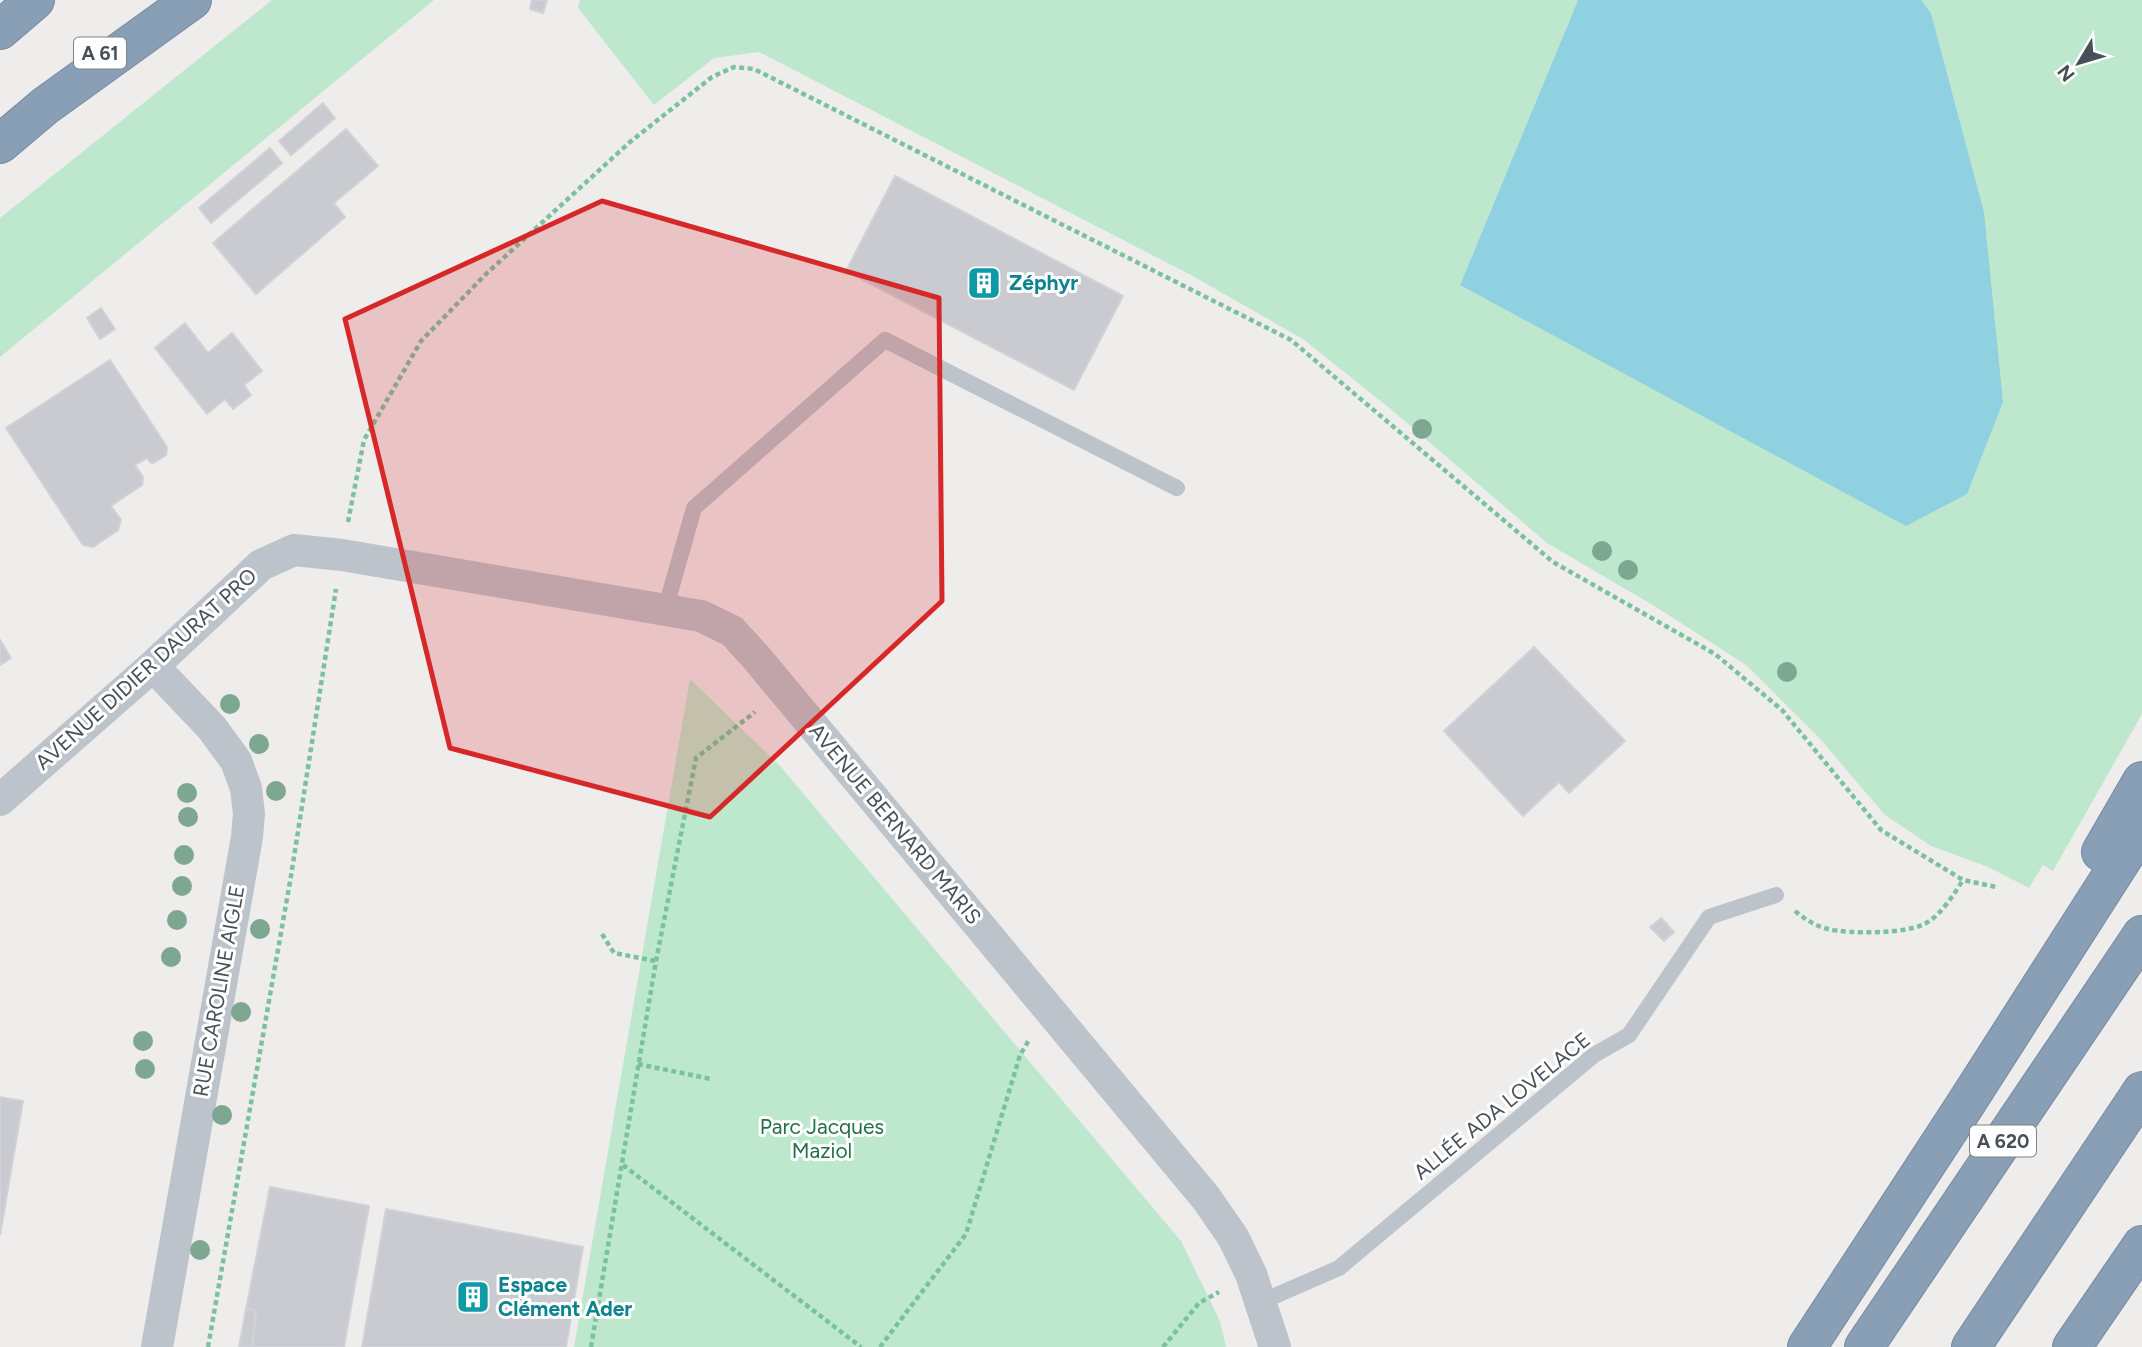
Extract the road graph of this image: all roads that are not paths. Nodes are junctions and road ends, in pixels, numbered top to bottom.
1 (35, 0) edge
2 (156, 0) edge
3 (191, 0) edge
4 (0, 30) edge
5 (45, 106) junction
6 (0, 144) edge
7 (1177, 488) dead end
8 (342, 555) joint
9 (665, 610) junction
10 (153, 666) junction
11 (2142, 781) edge
12 (0, 800) edge
13 (2142, 828) edge
14 (1776, 895) road end
15 (2142, 934) edge
16 (2024, 1010) junction
17 (2142, 1091) edge
18 (2142, 1245) edge
19 (1256, 1288) junction
20 (157, 1347) edge
21 (1275, 1347) edge
22 (1807, 1347) edge
23 (1864, 1347) edge
24 (1971, 1347) edge
25 (2072, 1347) edge

1 - 4 highway
2 - 5 highway, A 61
3 - 5 highway
5 - 6 highway, A 61
7 - 9 lane
8 - 9 street, AVENUE BERNARD MARIS
8 - 10 street, AVENUE DIDIER DAURAT PRO
9 - 19 street, AVENUE BERNARD MARIS
10 - 12 street, AVENUE DIDIER DAURAT PRO
10 - 20 street, RUE CAROLINE AIGLE
11 - 16 highway
13 - 16 highway
14 - 19 lane, ALLÉE ADA LOVELACE
15 - 23 highway, A 620
16 - 22 highway
17 - 24 highway
18 - 25 highway
19 - 21 street, AVENUE BERNARD MARIS

